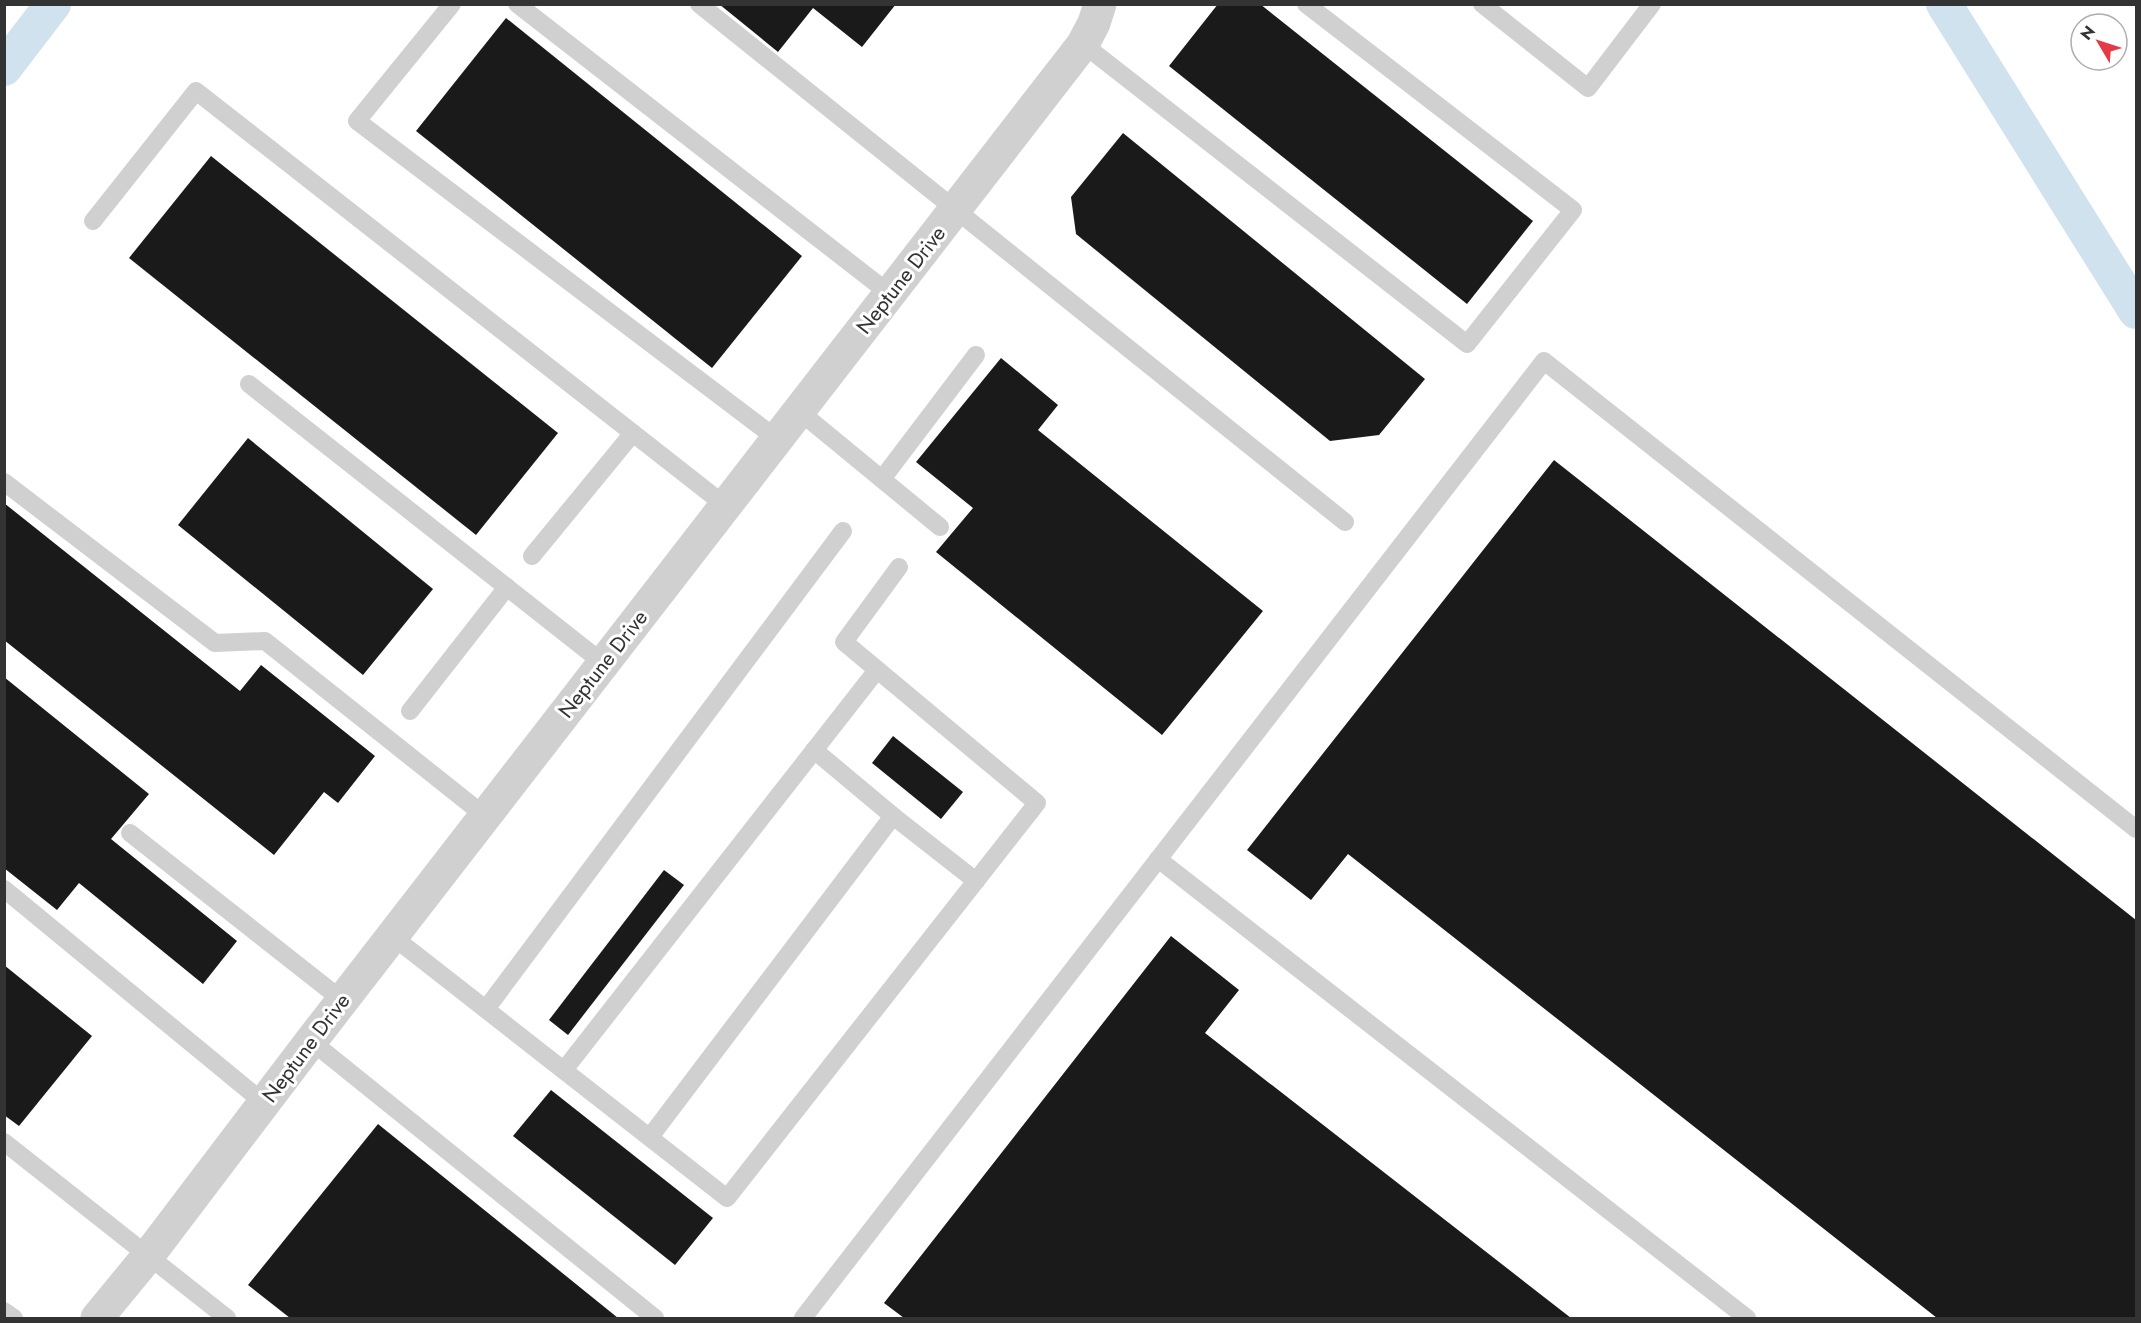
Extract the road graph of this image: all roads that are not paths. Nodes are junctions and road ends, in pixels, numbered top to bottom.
1 (452, 4) edge
2 (517, 4) edge
3 (699, 4) edge
4 (1100, 4) edge
5 (1306, 4) edge
6 (1482, 4) edge
7 (1652, 4) edge
8 (1083, 44) junction
9 (954, 211) junction
10 (93, 221) dead end
11 (890, 294) junction
12 (976, 356) dead end
13 (249, 384) dead end
14 (799, 411) junction
15 (633, 433) junction
16 (777, 439) junction
17 (882, 479) junction
18 (4, 482) edge
19 (726, 506) junction
20 (1345, 522) dead end
21 (940, 527) dead end
22 (843, 531) dead end
23 (532, 556) dead end
24 (899, 567) dead end
25 (507, 587) junction
26 (603, 663) junction
27 (877, 670) junction
28 (410, 711) dead end
29 (814, 750) junction
30 (485, 816) junction
31 (893, 816) junction
32 (2136, 829) edge
33 (130, 833) dead end
34 (1158, 859) junction
35 (976, 881) junction
36 (4, 889) edge
37 (392, 936) junction
38 (342, 1000) junction
39 (486, 1009) junction
40 (310, 1041) junction
41 (564, 1070) junction
42 (264, 1102) junction
43 (650, 1137) junction
44 (4, 1142) edge
45 (148, 1256) junction
46 (4, 1311) edge
47 (14, 1318) edge
48 (97, 1318) edge
49 (227, 1318) edge
50 (655, 1318) edge
51 (802, 1318) edge
52 (1747, 1318) edge

1 - 16 lane
2 - 11 lane
3 - 9 lane
4 - 8 street, Neptune Drive
5 - 8 lane
6 - 7 lane
8 - 9 street, Neptune Drive
9 - 11 street, Neptune Drive
9 - 20 lane
10 - 15 lane
11 - 14 street, Neptune Drive
12 - 17 lane
13 - 25 lane
14 - 16 street, Neptune Drive
14 - 17 lane
15 - 19 lane
15 - 23 lane
16 - 19 street, Neptune Drive
17 - 21 lane
18 - 30 lane
19 - 26 street, Neptune Drive
22 - 39 lane
24 - 27 lane
25 - 26 lane
25 - 28 lane
26 - 30 street, Neptune Drive
27 - 29 lane
27 - 35 lane
29 - 31 lane
29 - 41 lane
30 - 37 street, Neptune Drive
31 - 35 lane
31 - 43 lane
32 - 34 lane
33 - 38 lane
34 - 51 lane
34 - 52 lane
35 - 43 lane
36 - 42 lane
37 - 38 street, Neptune Drive
37 - 39 lane
38 - 40 street, Neptune Drive
39 - 41 lane
40 - 42 street, Neptune Drive
40 - 50 lane
41 - 43 lane
42 - 45 street, Neptune Drive
44 - 45 lane
45 - 48 street, Neptune Drive
45 - 49 lane
46 - 47 lane

